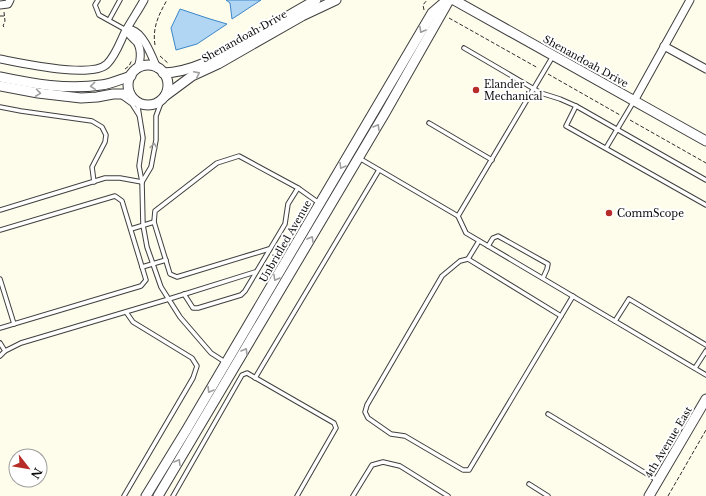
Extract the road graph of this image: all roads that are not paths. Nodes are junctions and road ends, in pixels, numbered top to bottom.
1 (10, 0) edge
2 (98, 0) edge
3 (120, 0) edge
4 (144, 0) edge
5 (316, 0) edge
6 (336, 0) edge
7 (448, 0) edge
8 (454, 0) edge
9 (690, 0) edge
10 (2, 8) edge
11 (439, 11) junction
12 (109, 20) junction
13 (126, 30) junction
14 (140, 41) junction
15 (664, 46) junction
16 (464, 48) dead end
17 (553, 55) junction
18 (0, 59) edge
19 (706, 69) edge
20 (160, 70) junction
21 (133, 73) junction
22 (0, 77) edge
23 (0, 86) edge
24 (534, 88) junction
25 (113, 94) junction
26 (130, 94) junction
27 (163, 98) junction
28 (634, 100) junction
29 (136, 101) junction
30 (576, 106) junction
31 (0, 107) edge
32 (140, 118) junction
33 (429, 123) dead end
34 (618, 130) junction
35 (706, 141) edge
36 (606, 148) junction
37 (350, 153) junction
38 (358, 158) junction
39 (492, 160) junction
40 (379, 170) junction
41 (706, 180) edge
42 (94, 182) junction
43 (142, 182) junction
44 (298, 188) junction
45 (320, 204) junction
46 (706, 205) edge
47 (0, 210) edge
48 (458, 216) junction
49 (154, 222) junction
50 (143, 225) junction
51 (131, 229) junction
52 (0, 230) edge
53 (479, 240) junction
54 (488, 246) junction
55 (269, 249) junction
56 (468, 259) junction
57 (166, 260) junction
58 (153, 264) junction
59 (142, 267) junction
60 (255, 272) junction
61 (543, 278) junction
62 (0, 279) edge
63 (184, 294) junction
64 (573, 296) junction
65 (169, 299) junction
66 (126, 312) junction
67 (561, 316) junction
68 (615, 321) junction
69 (14, 324) junction
70 (0, 328) edge
71 (0, 343) edge
72 (706, 345) edge
73 (5, 351) junction
74 (706, 351) edge
75 (0, 356) edge
76 (230, 366) junction
77 (696, 368) junction
78 (242, 375) junction
79 (706, 375) edge
80 (256, 378) junction
81 (706, 399) edge
82 (548, 414) dead end
83 (658, 481) junction
84 (529, 484) dead end
85 (124, 496) edge
86 (146, 496) edge
87 (158, 496) edge
88 (173, 496) edge
89 (297, 496) edge
90 (353, 496) edge
91 (448, 496) edge
92 (548, 496) edge
93 (649, 496) edge

1 - 10 street
2 - 12 lane
3 - 12 lane
4 - 13 street
5 - 20 street, Shenandoah Drive
27 -> 6 street, Shenandoah Drive
7 - 11 street, Unbridled Avenue
8 - 17 street, Shenandoah Drive
9 - 15 street
11 -> 37 street, Unbridled Avenue
38 -> 11 street, Unbridled Avenue
12 - 13 lane
13 - 14 street
13 - 18 street
14 - 20 street
14 - 21 street
15 - 19 street
15 - 28 street
16 - 24 lane
17 - 24 lane
17 - 28 street, Shenandoah Drive
20 - 21 street
20 - 27 street
21 -> 22 street
21 - 26 street
23 -> 25 street
24 - 30 lane
24 - 39 lane
25 - 26 street
25 - 32 lane
26 - 29 street
27 - 29 street
43 -> 27 lane
28 - 34 lane
28 - 35 street, Shenandoah Drive
29 - 32 lane
30 - 34 lane
30 - 36 lane
31 - 42 lane
32 - 43 lane
33 - 39 lane
34 - 36 lane
34 - 41 lane
36 - 46 lane
37 - 38 lane
37 -> 45 street, Unbridled Avenue
38 - 40 lane
76 -> 38 street, Unbridled Avenue
39 - 48 lane
40 - 48 lane
40 - 80 lane
42 - 43 lane
42 - 47 lane
43 - 50 lane
44 - 45 lane
44 - 49 lane
44 - 55 lane
45 -> 76 street, Unbridled Avenue
48 - 53 lane
49 - 50 lane
49 - 57 lane
50 - 51 lane
50 - 58 lane
51 - 52 lane
51 - 59 lane
53 - 54 lane
53 - 56 lane
54 - 61 lane
54 - 61 lane
55 - 57 lane
55 - 60 lane
56 - 67 lane
56 - 67 lane
57 - 58 lane
58 - 59 lane
58 - 65 lane
59 - 69 lane
60 - 63 lane
60 - 63 lane
61 - 64 lane
62 - 69 lane
63 - 65 lane
64 - 67 lane
64 - 68 lane
65 - 66 lane
65 - 76 lane
66 - 73 lane
66 - 85 lane
68 - 72 lane
68 - 77 lane
69 - 70 lane
71 - 73 lane
73 - 75 lane
74 - 77 lane
76 - 78 lane
76 -> 86 street, Unbridled Avenue
87 -> 76 street, Unbridled Avenue
77 - 79 lane
78 - 80 lane
78 - 88 lane
80 - 89 lane
81 - 83 street, 4th Avenue East
82 - 83 lane
83 - 93 street, 4th Avenue East
84 - 92 lane
90 - 91 lane

